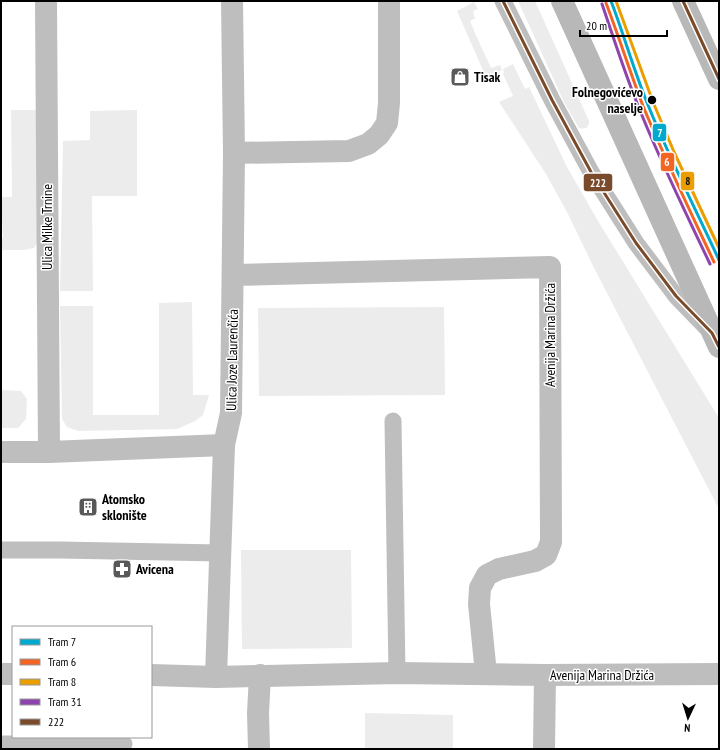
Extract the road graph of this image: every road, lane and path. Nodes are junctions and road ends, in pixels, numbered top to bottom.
1 (46, 1) edge
2 (232, 1) edge
3 (389, 1) edge
4 (503, 1) edge
5 (562, 1) edge
6 (683, 1) edge
7 (719, 79) edge
8 (234, 153) junction
9 (233, 275) junction
10 (716, 340) edge
11 (393, 421) dead end
12 (224, 445) junction
13 (1, 452) edge
14 (49, 452) junction
15 (1, 550) edge
16 (220, 553) junction
17 (397, 673) junction
18 (1, 674) edge
19 (12, 674) edge
20 (486, 674) junction
21 (719, 674) edge
22 (152, 675) edge
23 (545, 675) junction
24 (260, 676) junction
25 (216, 677) junction
26 (1, 744) edge
27 (124, 744) dead end
28 (260, 749) edge
29 (544, 749) edge

1 - 14 street, Ulica Milke Trnine
2 - 8 street, Ulica Joze Laurenčića
3 - 8 street
4 - 10 lane
5 - 10 main road
6 - 7 main road
8 - 9 street, Ulica Joze Laurenčića
9 - 12 street, Ulica Joze Laurenčića
9 - 20 street, Avenija Marina Držića
11 - 17 lane
12 - 14 street
12 - 16 street, Ulica Joze Laurenčića
13 - 14 street
15 - 16 lane
16 - 25 street, Ulica Joze Laurenčića
17 - 20 street, Avenija Marina Držića
17 - 24 street, Avenija Marina Držića
18 - 19 street
20 - 23 street, Avenija Marina Držića
21 - 23 street, Avenija Marina Držića
22 - 25 street
23 - 29 street
24 - 25 street, Avenija Marina Držića
24 - 28 street
26 - 27 lane

